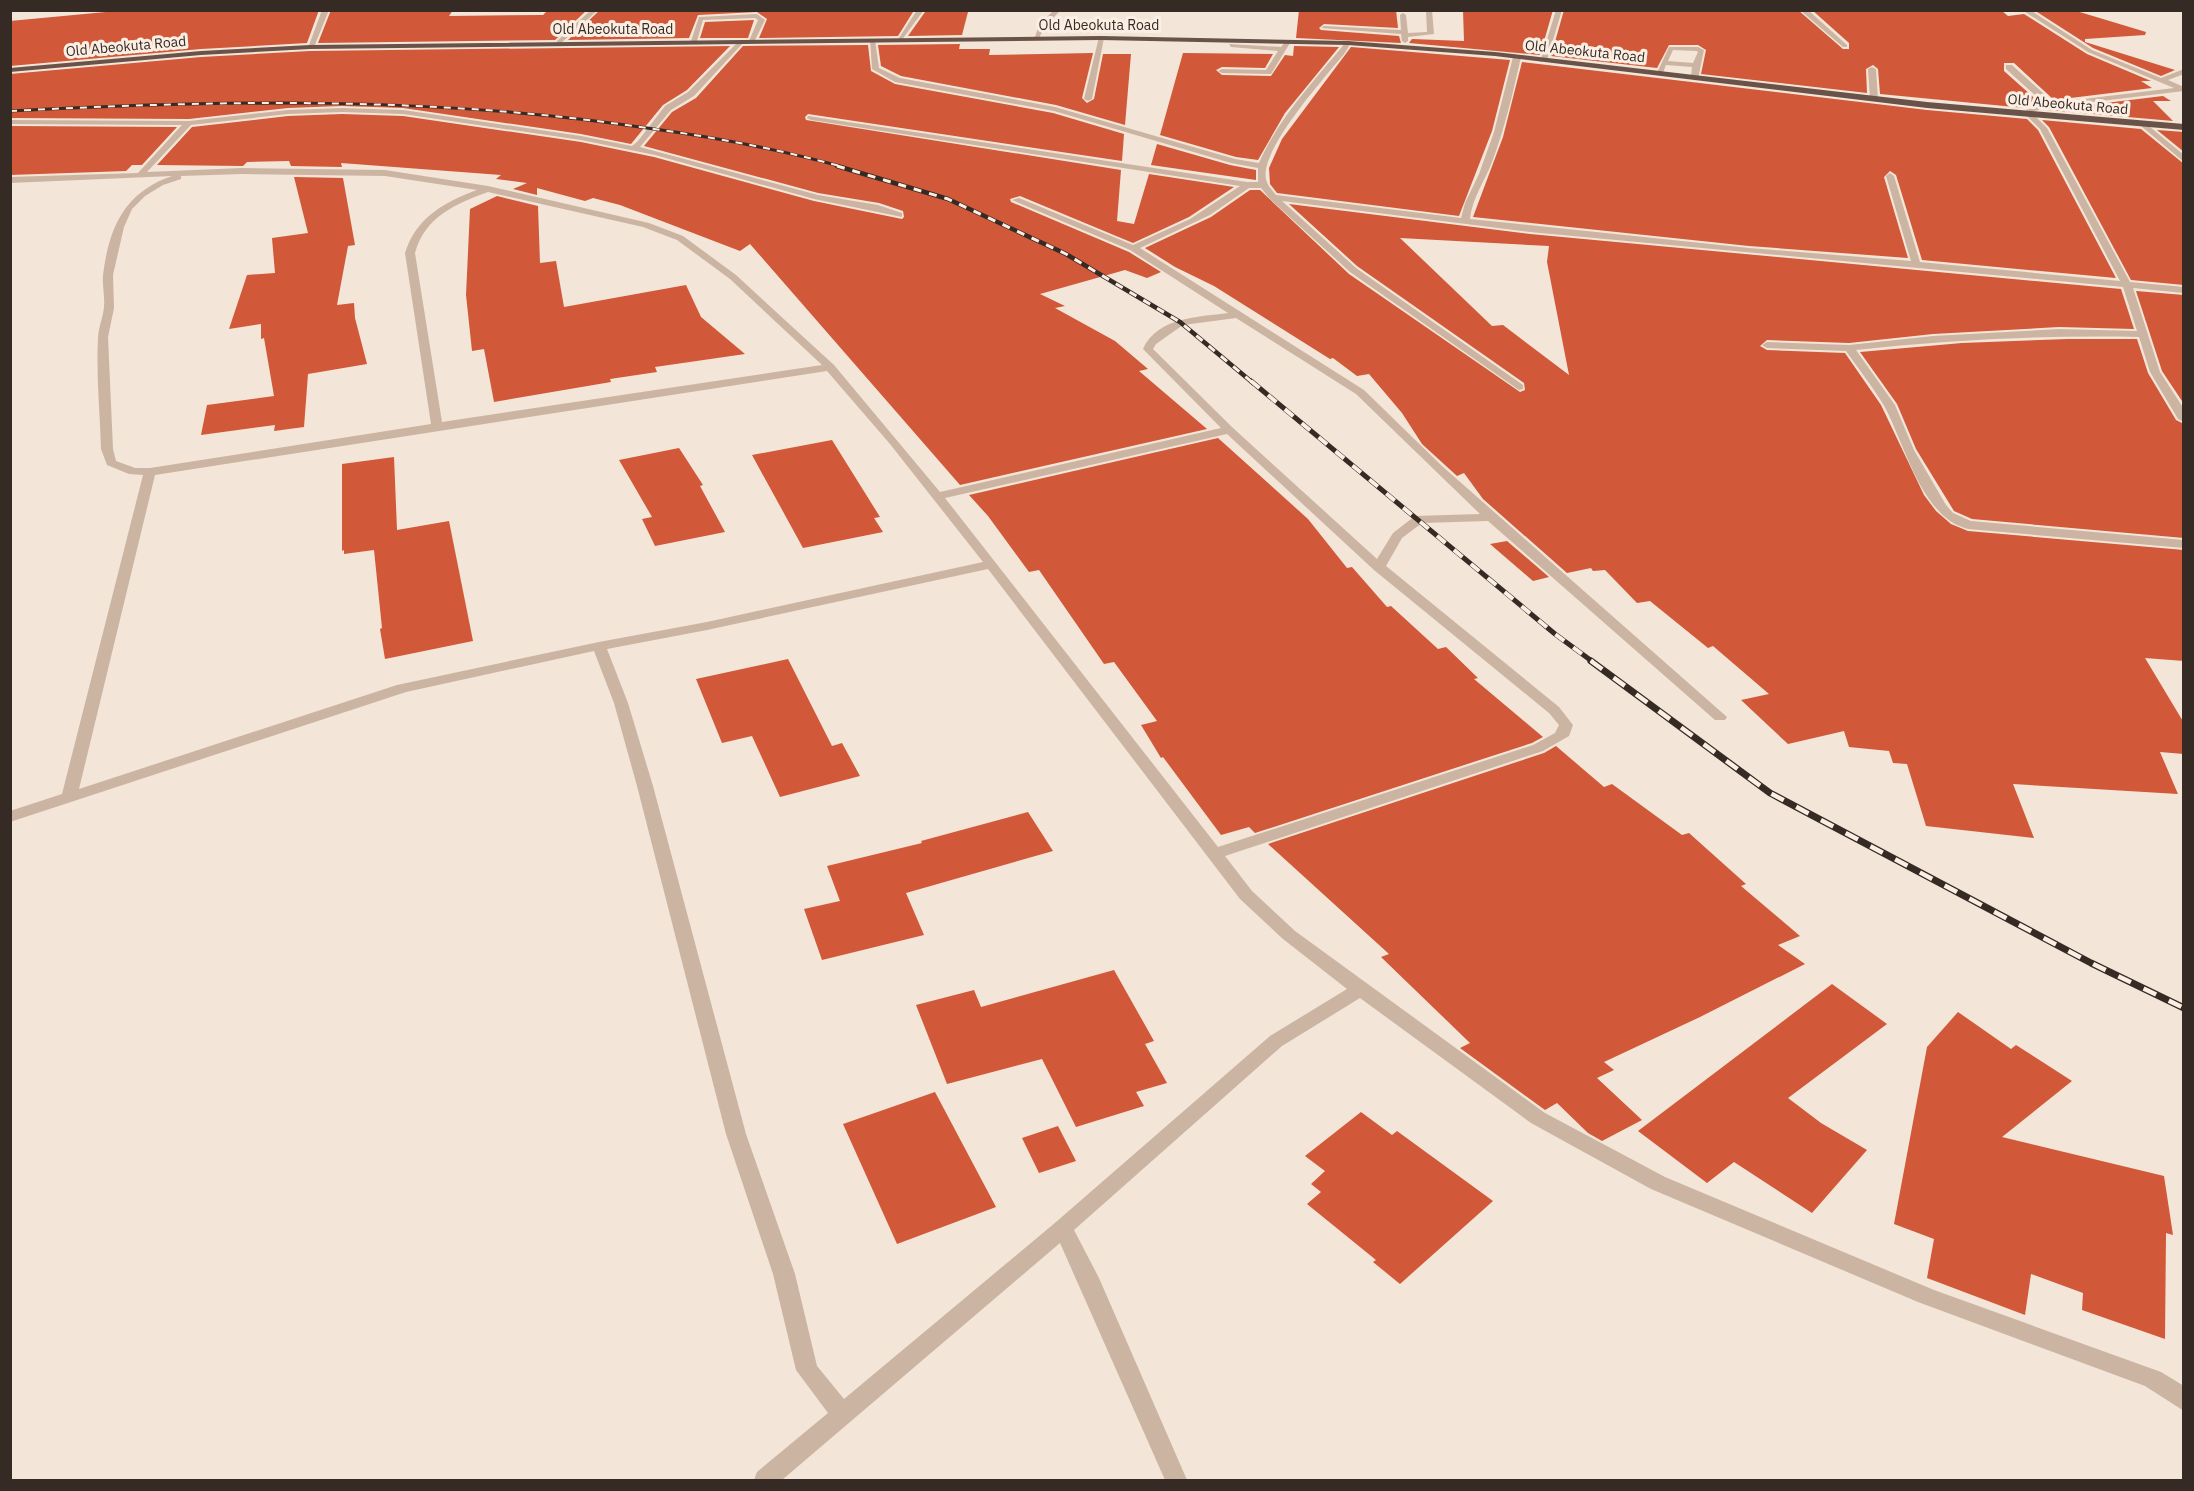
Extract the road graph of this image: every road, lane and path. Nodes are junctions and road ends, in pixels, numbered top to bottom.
1 (326, 10) edge
2 (595, 10) edge
3 (921, 10) edge
4 (1058, 10) edge
5 (1429, 10) edge
6 (1559, 10) edge
7 (1803, 10) edge
8 (2025, 10) edge
9 (1412, 19) dead end
10 (1421, 20) dead end
11 (1430, 20) junction
12 (1324, 28) dead end
13 (1404, 34) junction
14 (1101, 38) junction
15 (1036, 39) junction
16 (872, 40) junction
17 (899, 40) junction
18 (694, 41) junction
19 (742, 41) junction
20 (752, 41) junction
21 (559, 42) junction
22 (1232, 43) junction
23 (1348, 44) junction
24 (1285, 46) junction
25 (1845, 46) dead end
26 (310, 47) junction
27 (1405, 47) junction
28 (1228, 54) dead end
29 (1517, 57) junction
30 (1544, 60) junction
31 (1225, 62) dead end
32 (1666, 63) junction
33 (1696, 65) junction
34 (2009, 68) dead end
35 (1872, 69) dead end
36 (10, 70) edge
37 (1222, 71) junction
38 (2184, 71) edge
39 (1659, 73) junction
40 (1695, 77) junction
41 (1216, 78) dead end
42 (2163, 80) junction
43 (2183, 89) edge
44 (1088, 99) dead end
45 (1874, 99) junction
46 (2051, 105) junction
47 (2029, 114) junction
48 (811, 118) dead end
49 (10, 122) edge
50 (189, 123) junction
51 (2144, 124) junction
52 (2184, 127) edge
53 (634, 148) junction
54 (2184, 160) edge
55 (1263, 166) junction
56 (191, 172) junction
57 (141, 174) junction
58 (1890, 176) dead end
59 (10, 180) edge
60 (1247, 185) junction
61 (1263, 185) junction
62 (488, 189) junction
63 (1273, 197) junction
64 (1016, 200) dead end
65 (899, 215) dead end
66 (1465, 222) junction
67 (1134, 248) junction
68 (1916, 263) junction
69 (2128, 286) junction
70 (2184, 290) edge
71 (1236, 315) junction
72 (2141, 334) junction
73 (1767, 345) dead end
74 (1849, 348) junction
75 (830, 367) junction
76 (1519, 387) dead end
77 (2184, 419) edge
78 (437, 426) junction
79 (1229, 430) junction
80 (150, 472) junction
81 (937, 496) junction
82 (1491, 518) junction
83 (2184, 544) edge
84 (991, 564) junction
85 (1379, 567) junction
86 (599, 646) junction
87 (1720, 717) dead end
88 (69, 799) junction
89 (10, 817) edge
90 (1214, 854) junction
91 (1360, 989) junction
92 (1063, 1228) junction
93 (2184, 1401) edge
94 (843, 1414) junction
95 (765, 1480) edge
96 (1176, 1480) edge

1 - 26 street
2 - 21 street
3 - 17 street
4 - 15 street
5 - 11 street
6 - 30 street
7 - 25 street
8 - 42 street
9 - 13 street
10 - 11 street
11 - 13 street
12 - 13 street
13 - 27 street
14 - 15 highway, Old Abeokuta Road
14 - 22 highway, Old Abeokuta Road
14 - 44 street
15 - 17 highway, Old Abeokuta Road
16 - 17 highway, Old Abeokuta Road
16 - 20 highway, Old Abeokuta Road
16 - 55 street
18 - 19 highway, Old Abeokuta Road
18 - 20 street
18 - 21 highway, Old Abeokuta Road
19 - 20 highway, Old Abeokuta Road
19 - 53 street
21 - 26 highway, Old Abeokuta Road
22 - 24 highway, Old Abeokuta Road
22 - 28 street
23 - 24 highway, Old Abeokuta Road
23 - 27 highway, Old Abeokuta Road
23 - 55 street
24 - 37 street
26 - 36 highway, Old Abeokuta Road
27 - 29 highway, Old Abeokuta Road
29 - 30 highway, Old Abeokuta Road
29 - 66 street
30 - 39 highway, Old Abeokuta Road
31 - 37 street
32 - 33 street
32 - 33 street
32 - 39 street
33 - 40 street
34 - 46 street
35 - 45 street
37 - 41 street
38 - 42 street
39 - 40 highway, Old Abeokuta Road
40 - 45 highway, Old Abeokuta Road
42 - 43 street
43 - 46 street
45 - 47 highway, Old Abeokuta Road
46 - 47 street
47 - 51 highway, Old Abeokuta Road
47 - 69 street
48 - 60 street
49 - 50 street
50 - 53 street
50 - 57 street
51 - 52 highway, Old Abeokuta Road
51 - 54 street
53 - 65 street
55 - 61 street
56 - 57 street
56 - 62 street
56 - 80 street
57 - 59 street
58 - 68 street
60 - 61 street
60 - 67 street
61 - 63 street
62 - 75 street
62 - 78 street
63 - 66 street
63 - 76 street
64 - 67 street
66 - 68 street
67 - 71 street
68 - 69 street
69 - 70 street
69 - 72 street
71 - 79 street
71 - 82 street
72 - 74 street
72 - 77 street
73 - 74 street
74 - 83 street
75 - 78 street
75 - 81 street
78 - 80 street
79 - 81 street
79 - 85 street
80 - 88 street
81 - 84 street
82 - 85 street
82 - 87 street
84 - 86 street
84 - 90 street
85 - 90 street
86 - 88 street
86 - 94 street
88 - 89 street
90 - 91 street
91 - 92 street
91 - 93 street
92 - 94 street
92 - 96 street
94 - 95 street

